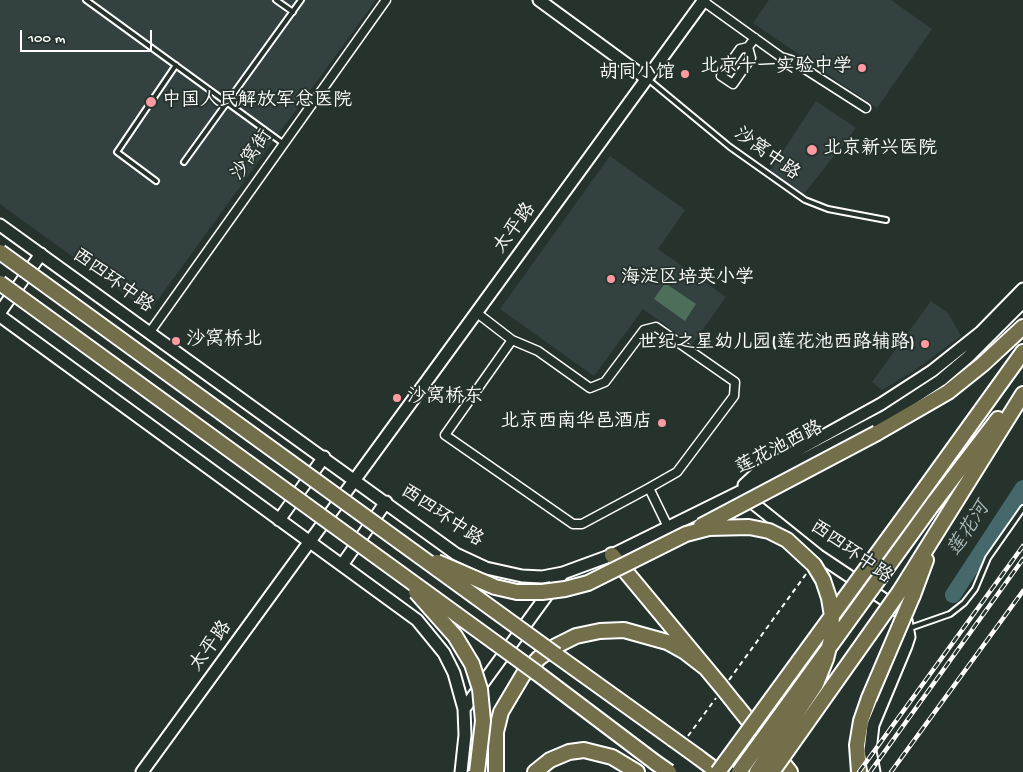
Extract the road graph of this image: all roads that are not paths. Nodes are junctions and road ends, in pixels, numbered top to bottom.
1 (86, 0) edge
2 (276, 0) edge
3 (301, 0) edge
4 (386, 0) edge
5 (538, 0) edge
6 (704, 1) edge
7 (293, 12) junction
8 (755, 38) junction
9 (748, 47) junction
10 (176, 65) junction
11 (647, 79) junction
12 (228, 103) junction
13 (866, 108) dead end
14 (284, 144) junction
15 (184, 162) dead end
16 (156, 181) dead end
17 (886, 220) dead end
18 (0, 225) edge
19 (0, 252) edge
20 (40, 254) junction
21 (0, 283) edge
22 (1023, 290) edge
23 (1023, 302) edge
24 (477, 313) junction
25 (0, 314) edge
26 (1023, 327) edge
27 (150, 332) junction
28 (512, 340) junction
29 (1023, 352) edge
30 (1023, 386) edge
31 (1023, 394) edge
32 (324, 457) junction
33 (355, 479) junction
34 (649, 488) junction
35 (738, 491) junction
36 (386, 502) junction
37 (1023, 508) edge
38 (279, 520) junction
39 (668, 527) junction
40 (686, 534) junction
41 (310, 542) junction
42 (413, 552) junction
43 (612, 555) junction
44 (342, 565) junction
45 (399, 573) junction
46 (563, 573) junction
47 (906, 593) junction
48 (908, 629) junction
49 (707, 669) junction
50 (464, 709) junction
51 (142, 772) edge
52 (461, 772) edge
53 (476, 772) edge
54 (496, 772) edge
55 (535, 772) edge
56 (637, 772) edge
57 (669, 772) edge
58 (718, 772) edge
59 (739, 772) edge
60 (757, 772) edge
61 (772, 772) edge
62 (790, 772) edge
63 (859, 772) edge
64 (874, 772) edge

1 - 10 lane
2 - 7 lane
3 - 7 lane
4 - 14 street, 沙窝街
5 - 11 street
6 - 8 street
6 - 11 street, 太平路
7 - 12 lane
8 - 9 street
8 - 13 street
9 - 9 street
10 - 12 lane
10 - 16 lane
11 - 17 lane, 沙窝中路
11 - 24 street, 太平路
12 - 14 lane
12 - 15 lane
14 - 27 street, 沙窝街
18 - 20 street, 西四环中路
19 - 42 highway, bridge
20 - 25 street
20 - 27 street, 西四环中路
21 - 45 highway, bridge
22 - 35 street, 莲花池西路
23 - 35 street, 莲花池西路
24 - 28 street
24 - 33 street, 太平路
25 - 38 street
26 - 40 highway, bridge
27 - 32 street, 西四环中路
28 - 34 street
28 - 34 street
29 - 58 highway, bridge
30 - 59 highway, bridge
31 - 47 highway
32 - 33 street, 西四环中路
32 - 38 street
33 - 36 street, 西四环中路
33 - 41 street, 太平路
34 - 39 street
35 - 39 street, 西四环中路
35 - 48 street, 西四环中路
36 - 44 street
36 - 46 street, 西四环中路
37 - 48 lane
38 - 41 street
39 - 43 street, 西四环中路
40 - 42 highway, bridge
40 - 60 highway, bridge
41 - 44 street
41 - 51 street, 太平路
42 - 58 highway, bridge
43 - 46 street, 西四环中路
43 - 49 highway
44 - 50 street
45 - 53 highway, bridge
45 - 57 highway, bridge
46 - 50 street
47 - 61 highway, bridge
47 - 63 highway, bridge
48 - 64 street
49 - 54 highway
49 - 62 highway, bridge
50 - 52 street
55 - 56 highway

